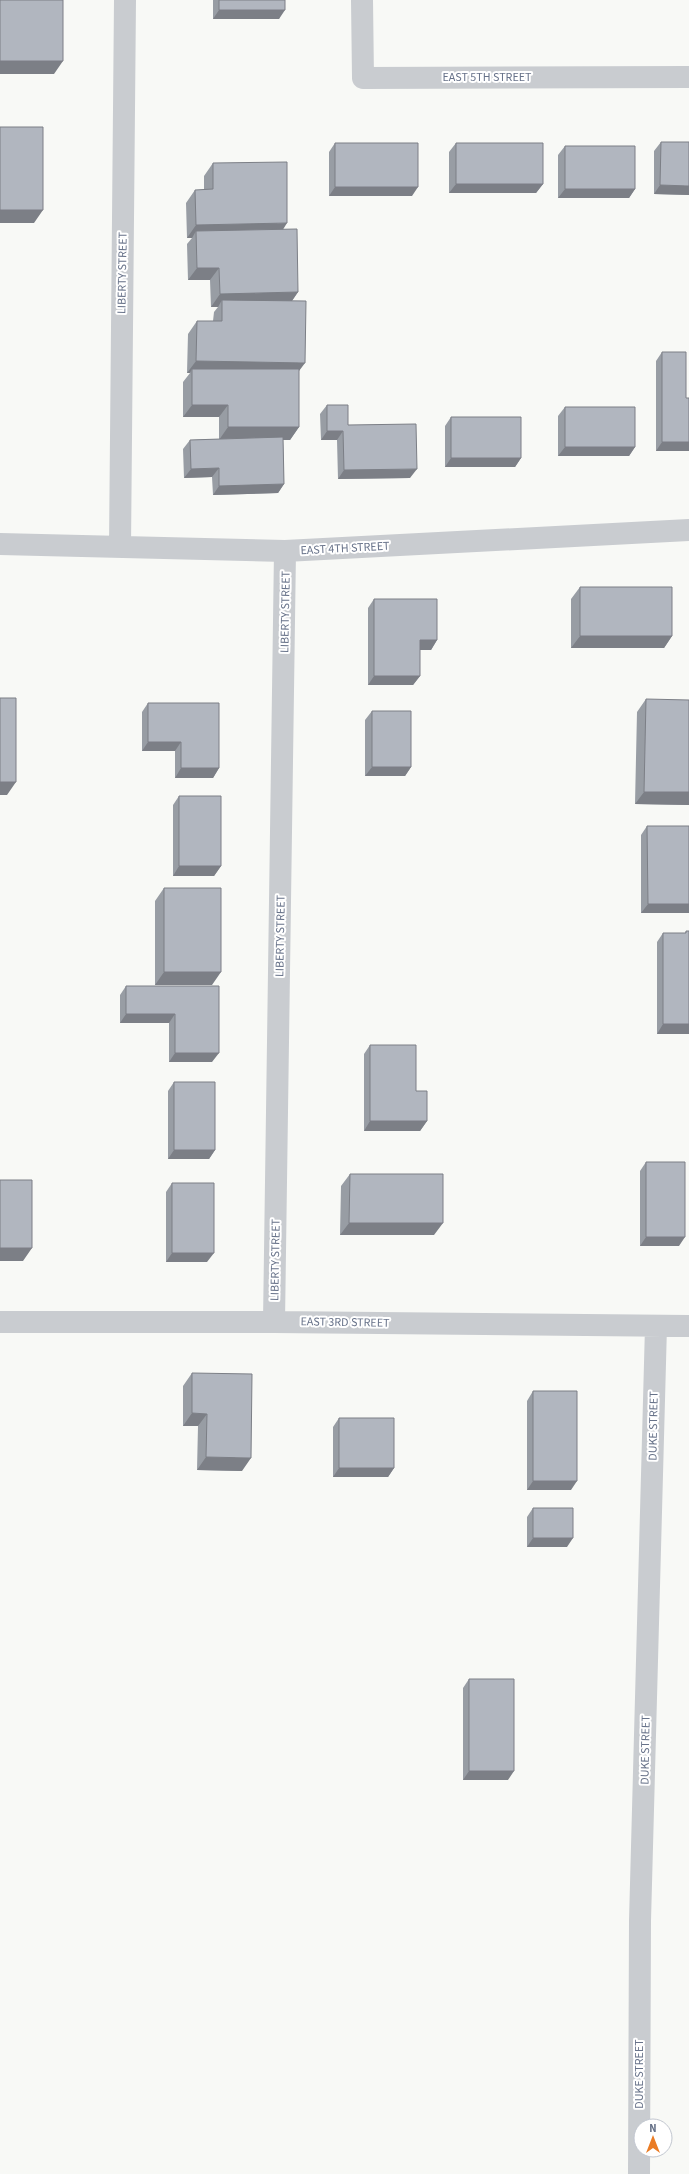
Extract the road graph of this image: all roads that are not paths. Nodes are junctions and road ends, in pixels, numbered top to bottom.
1 (125, 0) edge
2 (362, 0) edge
3 (689, 77) edge
4 (689, 530) edge
5 (0, 544) edge
6 (120, 547) junction
7 (286, 551) junction
8 (0, 1322) edge
9 (274, 1322) junction
10 (656, 1326) junction
11 (689, 1326) edge
12 (639, 2174) edge

1 - 6 street, LIBERTY STREET
2 - 3 street, EAST 5TH STREET
4 - 7 street, EAST 4TH STREET
5 - 6 street, EAST 4TH STREET
6 - 7 street, EAST 4TH STREET
7 - 9 street, LIBERTY STREET
8 - 9 street, EAST 3RD STREET
9 - 10 street, EAST 3RD STREET
10 - 11 street, EAST 3RD STREET
10 - 12 street, DUKE STREET

